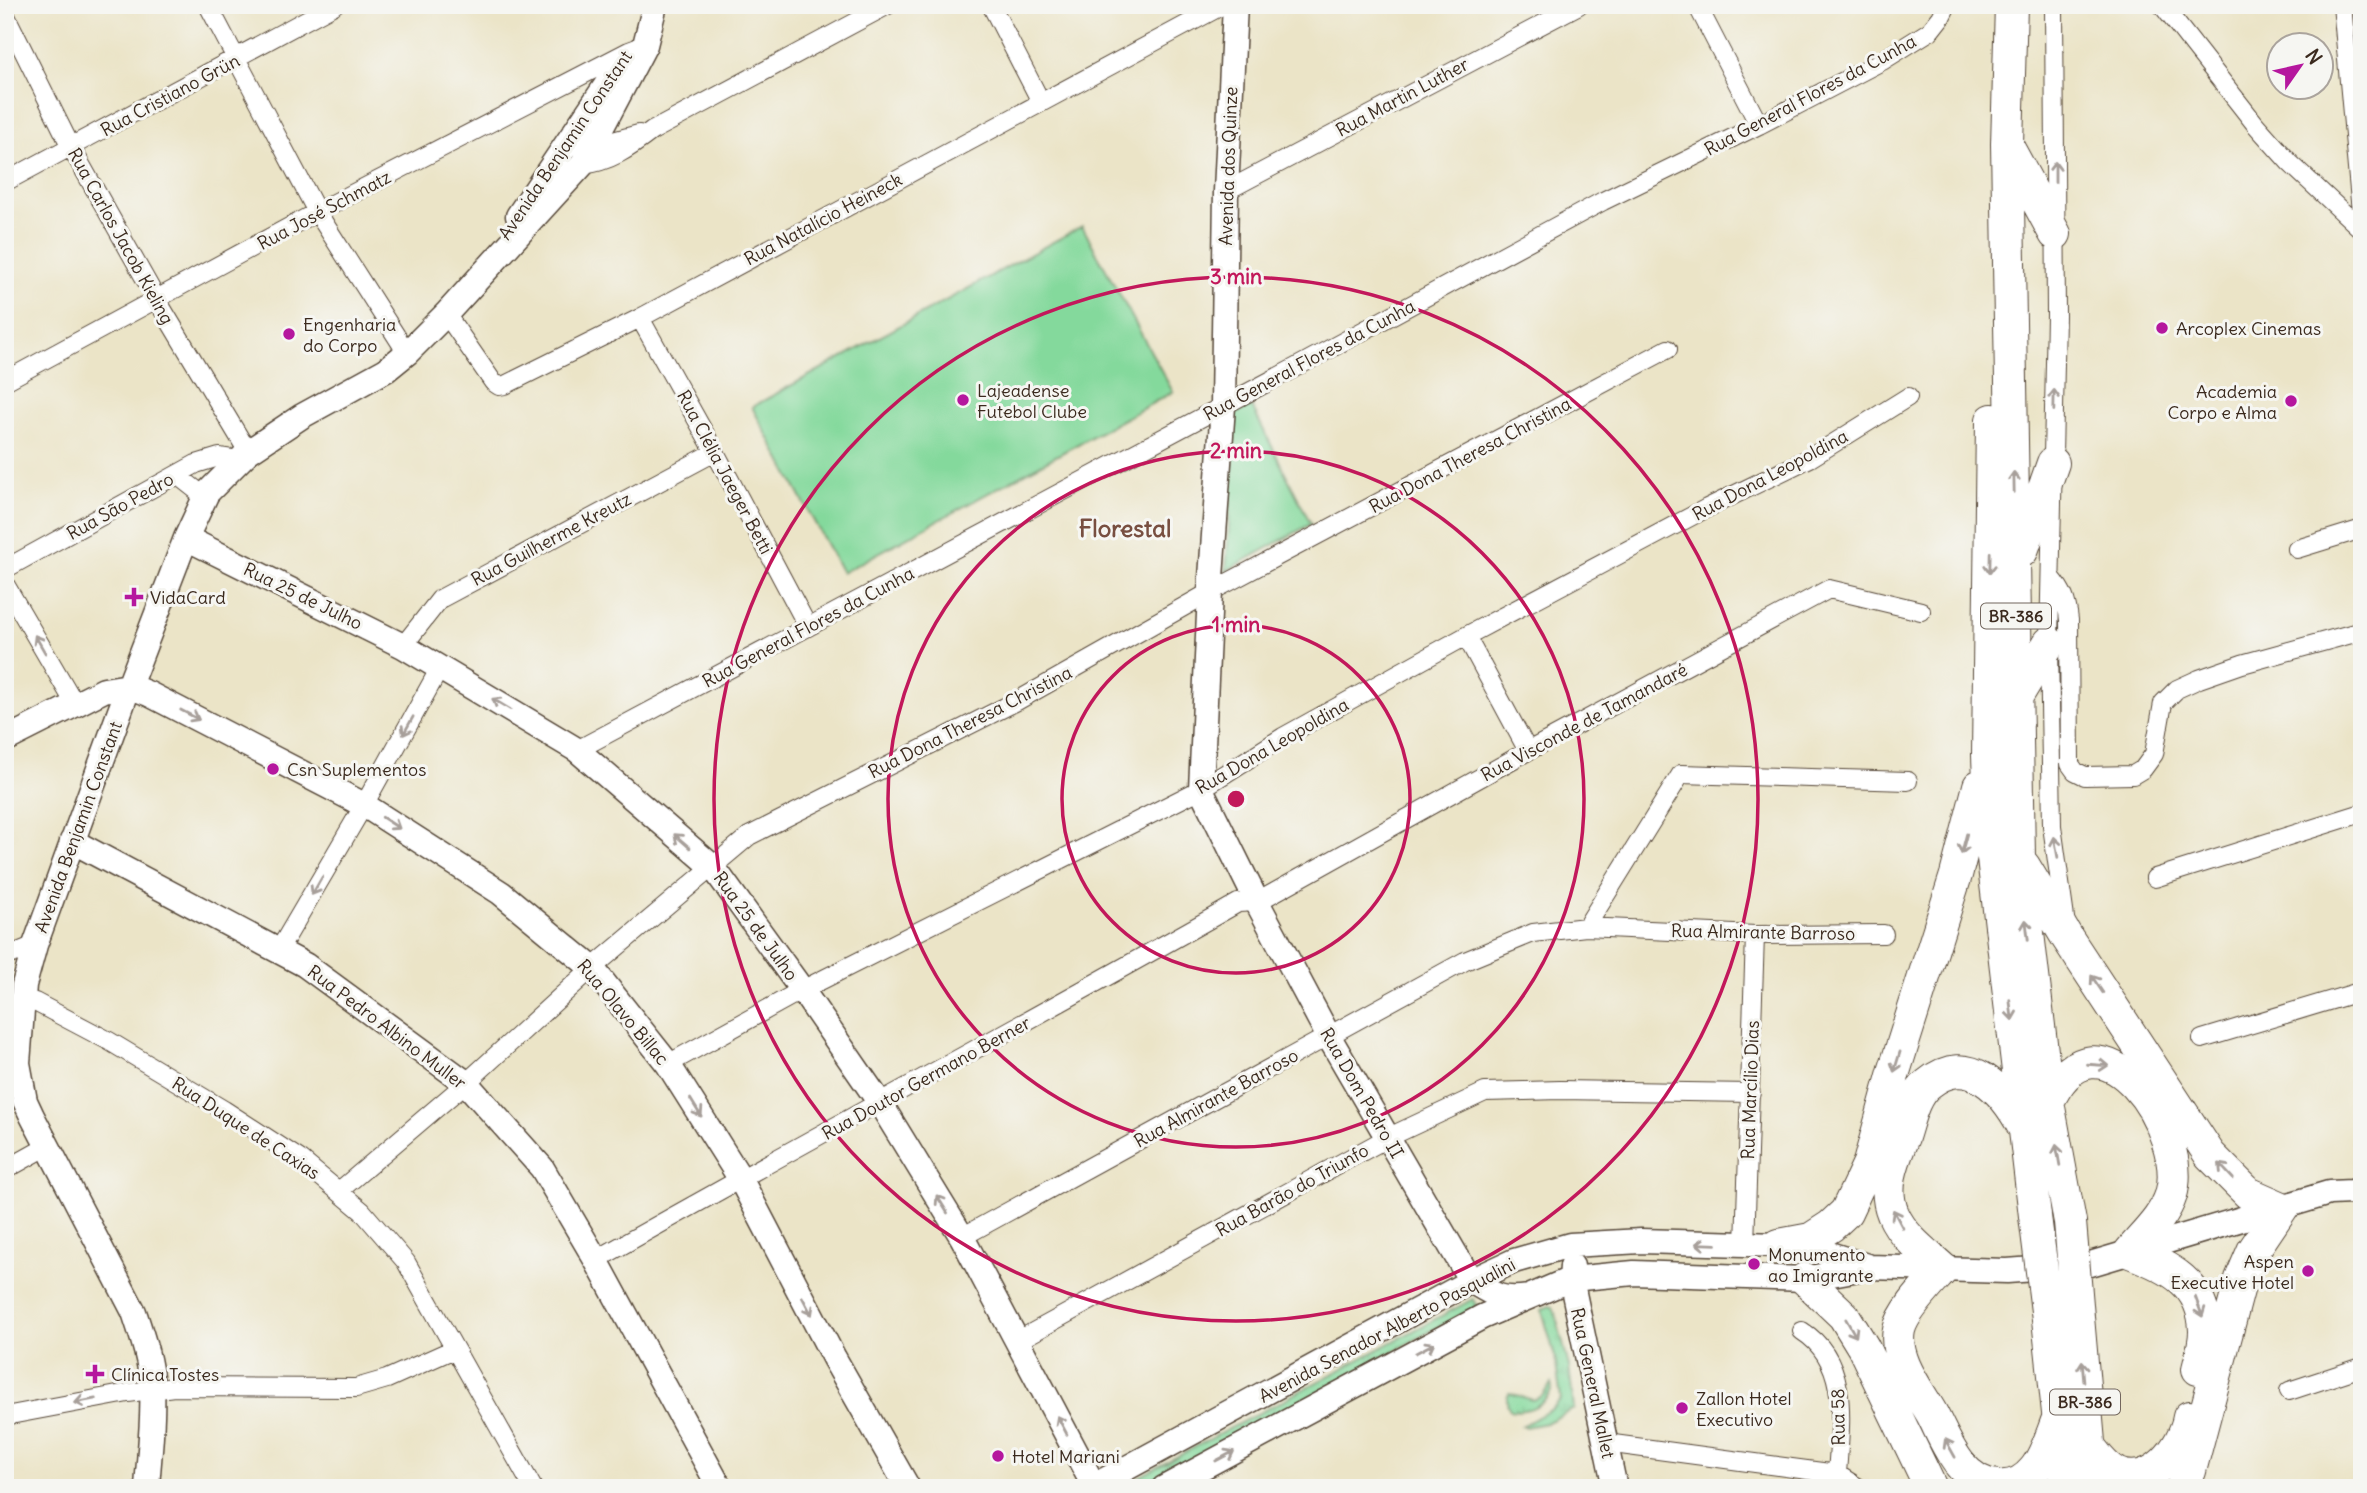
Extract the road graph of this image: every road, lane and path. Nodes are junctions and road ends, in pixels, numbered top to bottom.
1 (208, 5) edge
2 (334, 5) edge
3 (655, 5) edge
4 (888, 5) edge
5 (991, 5) edge
6 (1223, 5) edge
7 (1234, 5) edge
8 (1579, 5) edge
9 (1697, 5) edge
10 (1947, 5) edge
11 (1996, 5) edge
12 (2011, 5) edge
13 (2054, 5) edge
14 (2162, 5) edge
15 (2342, 5) edge
16 (5, 14) edge
17 (637, 48) junction
18 (236, 60) junction
19 (1041, 102) junction
20 (1759, 125) junction
21 (2007, 144) junction
22 (71, 147) junction
23 (576, 151) junction
24 (5, 182) edge
25 (1226, 191) junction
26 (317, 212) junction
27 (2362, 223) edge
28 (2362, 230) edge
29 (2055, 234) junction
30 (157, 300) junction
31 (446, 314) junction
32 (640, 318) junction
33 (1668, 348) dead end
34 (407, 353) junction
35 (5, 382) edge
36 (1908, 397) dead end
37 (1223, 406) junction
38 (715, 452) junction
39 (243, 456) junction
40 (2053, 463) junction
41 (177, 475) junction
42 (205, 497) junction
43 (2362, 529) edge
44 (186, 538) junction
45 (2297, 549) dead end
46 (5, 569) edge
47 (2015, 569) junction
48 (2051, 577) junction
49 (5, 584) edge
50 (1210, 592) junction
51 (1921, 611) dead end
52 (808, 627) junction
53 (2362, 631) edge
54 (1466, 636) junction
55 (2049, 643) junction
56 (403, 646) junction
57 (441, 666) junction
58 (129, 686) junction
59 (2017, 698) junction
60 (75, 704) junction
61 (5, 740) edge
62 (577, 750) junction
63 (1528, 751) junction
64 (1988, 754) junction
65 (1908, 781) dead end
66 (1201, 789) junction
67 (364, 806) junction
68 (2362, 813) edge
69 (72, 841) junction
70 (2019, 858) junction
71 (713, 867) junction
72 (2155, 878) dead end
73 (1257, 902) junction
74 (1586, 927) junction
75 (1884, 934) dead end
76 (1755, 935) junction
77 (2068, 939) junction
78 (35, 945) junction
79 (279, 950) junction
80 (5, 957) edge
81 (592, 968) junction
82 (802, 990) junction
83 (2362, 991) edge
84 (22, 998) junction
85 (1329, 1037) junction
86 (2202, 1039) dead end
87 (667, 1064) junction
88 (466, 1083) junction
89 (1751, 1093) junction
90 (2048, 1102) junction
91 (880, 1103) junction
92 (2026, 1131) junction
93 (1387, 1138) junction
94 (48, 1146) junction
95 (5, 1170) edge
96 (2362, 1173) edge
97 (740, 1178) junction
98 (2362, 1189) edge
99 (339, 1191) junction
100 (2329, 1193) junction
101 (2282, 1208) junction
102 (962, 1237) junction
103 (1641, 1241) junction
104 (1745, 1245) junction
105 (1779, 1245) junction
106 (2130, 1252) junction
107 (596, 1260) junction
108 (1869, 1266) junction
109 (1943, 1269) junction
110 (1702, 1274) junction
111 (1571, 1279) junction
112 (1805, 1279) junction
113 (1471, 1282) junction
114 (1528, 1297) junction
115 (2063, 1318) junction
116 (1802, 1331) dead end
117 (1017, 1340) junction
118 (454, 1349) junction
119 (2362, 1367) edge
120 (153, 1390) junction
121 (2289, 1391) dead end
122 (5, 1416) edge
123 (2059, 1416) junction
124 (1606, 1443) junction
125 (2089, 1446) junction
126 (1837, 1474) junction
127 (1093, 1487) edge
128 (147, 1488) edge
129 (533, 1488) edge
130 (720, 1488) edge
131 (908, 1488) edge
132 (1164, 1488) edge
133 (1615, 1488) edge
134 (1859, 1488) edge
135 (1931, 1488) edge
136 (2066, 1488) edge
137 (2094, 1488) edge
138 (2182, 1488) edge

1 - 18 street
2 - 18 street, Rua Cristiano Grün
3 - 17 street, Avenida Benjamin Constant
4 - 23 street
5 - 19 street
6 - 19 street, Rua Natalício Heineck
7 - 25 street, Avenida dos Quinze
8 - 25 street, Rua Martin Luther
9 - 20 street
10 - 20 street, Rua General Flores da Cunha
11 -> 64 highway, BR-386
12 - 21 highway, BR-386
29 -> 13 street
14 - 28 street
15 - 27 street
16 - 22 street, Rua Carlos Jacob Kieling
17 - 23 street, Avenida Benjamin Constant
17 - 26 street, Rua José Schmatz
18 - 22 street, Rua Cristiano Grün
18 - 26 street
19 - 32 street, Rua Natalício Heineck
20 - 37 street, Rua General Flores da Cunha
21 - 29 highway
47 -> 21 highway, BR-386
22 - 24 street, Rua Cristiano Grün
22 - 30 street, Rua Carlos Jacob Kieling
23 - 31 street, Avenida Benjamin Constant
25 - 37 street, Avenida dos Quinze
26 - 30 street, Rua José Schmatz
26 - 34 street
40 -> 29 street
30 - 35 street, Rua José Schmatz
30 - 39 street, Rua Carlos Jacob Kieling
31 - 32 street, Rua Natalício Heineck
31 - 34 street, Avenida Benjamin Constant
32 - 38 street, Rua Clélia Jaeger Betti
33 - 50 street, Rua Dona Theresa Christina
34 - 39 street, Avenida Benjamin Constant
36 - 54 street, Rua Dona Leopoldina
37 - 50 street, Avenida dos Quinze
37 - 52 street, Rua General Flores da Cunha
38 - 52 street, Rua Clélia Jaeger Betti
38 - 56 street, Rua Guilherme Kreutz
39 - 41 street, Rua São Pedro
39 - 42 street, Avenida Benjamin Constant
40 - 47 highway
40 - 48 street
41 - 42 street
41 - 46 street, Rua São Pedro
42 - 44 street, Avenida Benjamin Constant
43 - 45 street
44 - 56 street, Rua 25 de Julho
44 - 58 street, Avenida Benjamin Constant
47 - 59 highway, BR-386
48 - 53 street
48 - 55 street
60 -> 49 street
50 - 66 street, Avenida dos Quinze
50 - 71 street, Rua Dona Theresa Christina
51 - 63 street, Rua Visconde de Tamandaré
52 - 62 street, Rua General Flores da Cunha
54 - 63 street
54 - 66 street, Rua Dona Leopoldina
55 - 59 highway
77 -> 55 street
56 - 57 street, Rua 25 de Julho
62 -> 57 street, Rua 25 de Julho
57 -> 67 street
58 - 60 street
58 -> 67 street, Rua Olavo Billac
58 - 69 street, Avenida Benjamin Constant
59 - 70 highway, BR-386
60 - 61 street
71 -> 62 street, Rua 25 de Julho
63 - 73 street, Rua Visconde de Tamandaré
64 -> 92 highway, BR-386
64 -> 105 highway
65 - 74 street
66 - 73 street, Avenida dos Quinze
66 - 82 street, Rua Dona Leopoldina
67 -> 79 street
67 -> 81 street, Rua Olavo Billac
68 - 72 street
69 - 78 street, Avenida Benjamin Constant
69 - 79 street, Rua Pedro Albino Muller
70 - 77 highway
90 -> 70 highway, BR-386
71 - 81 street, Rua Dona Theresa Christina
71 - 82 street, Rua 25 de Julho
73 - 85 street, Rua Dom Pedro II
73 - 91 street, Rua Doutor Germano Berner
74 - 76 street, Rua Almirante Barroso
74 - 85 street, Rua Almirante Barroso
75 - 76 street, Rua Almirante Barroso
76 - 89 street, Rua Marcílio Dias
101 -> 77 highway
78 - 80 street
78 - 84 street, Avenida Benjamin Constant
79 - 88 street, Rua Pedro Albino Muller
81 - 87 street, Rua Olavo Billac
81 - 88 street, Rua Dona Theresa Christina
82 - 87 street, Rua Dona Leopoldina
82 - 91 street, Rua 25 de Julho
83 - 86 street
84 - 94 street, Avenida Benjamin Constant
84 - 99 street, Rua Duque de Caxias
85 - 93 street, Rua Dom Pedro II
85 - 102 street, Rua Almirante Barroso
87 -> 97 street, Rua Olavo Billac
88 - 99 street, Rua Dona Theresa Christina
88 - 107 street, Rua Pedro Albino Muller
89 - 93 street, Rua Barão do Triunfo
89 - 104 street, Rua Marcílio Dias
90 -> 106 highway
115 -> 90 highway, BR-386, bridge
91 - 97 street, Rua Doutor Germano Berner
102 -> 91 street, Rua 25 de Julho
109 -> 92 highway
92 - 115 highway, BR-386, bridge
93 - 113 street, Rua Dom Pedro II
93 - 117 street, Rua Barão do Triunfo
94 - 95 street
94 - 120 street, Avenida Benjamin Constant
96 - 100 street, Avenida Senador Alberto Pasqualini
97 - 107 street, Rua Doutor Germano Berner
97 -> 131 street, Rua Olavo Billac
98 - 100 street, Avenida Senador Alberto Pasqualini
99 - 118 street, Rua Duque de Caxias
100 - 101 street, Avenida Senador Alberto Pasqualini
101 - 106 street, Avenida Senador Alberto Pasqualini
101 - 138 highway
102 - 117 street, Rua 25 de Julho
104 -> 103 street, Avenida Senador Alberto Pasqualini
103 - 111 street
103 - 113 street, Avenida Senador Alberto Pasqualini
104 - 105 street, Avenida Senador Alberto Pasqualini
104 - 110 street
105 - 108 street, Avenida Senador Alberto Pasqualini
106 - 109 street, Avenida Senador Alberto Pasqualini
106 -> 125 highway
107 - 130 street, Rua Pedro Albino Muller
108 - 109 street, Avenida Senador Alberto Pasqualini
108 - 112 street, Avenida Senador Alberto Pasqualini
123 -> 109 highway
110 - 111 street, Avenida Senador Alberto Pasqualini
110 - 112 street, Avenida Senador Alberto Pasqualini
111 - 114 street, Avenida Senador Alberto Pasqualini
111 - 124 street, Rua General Mallet
112 -> 135 highway
113 - 114 street
113 - 127 street, Avenida Senador Alberto Pasqualini
132 -> 114 street, Avenida Senador Alberto Pasqualini
115 - 123 highway, BR-386
125 -> 115 highway, BR-386
116 - 126 street, Rua 58
127 -> 117 street, Rua 25 de Julho
118 - 120 street
118 - 129 street, Rua Duque de Caxias
119 - 121 street
120 -> 122 street
120 - 128 street, Avenida Benjamin Constant
123 - 136 highway, BR-386
124 - 126 street
124 - 133 street, Rua General Mallet
125 - 137 highway, BR-386
126 - 134 street

